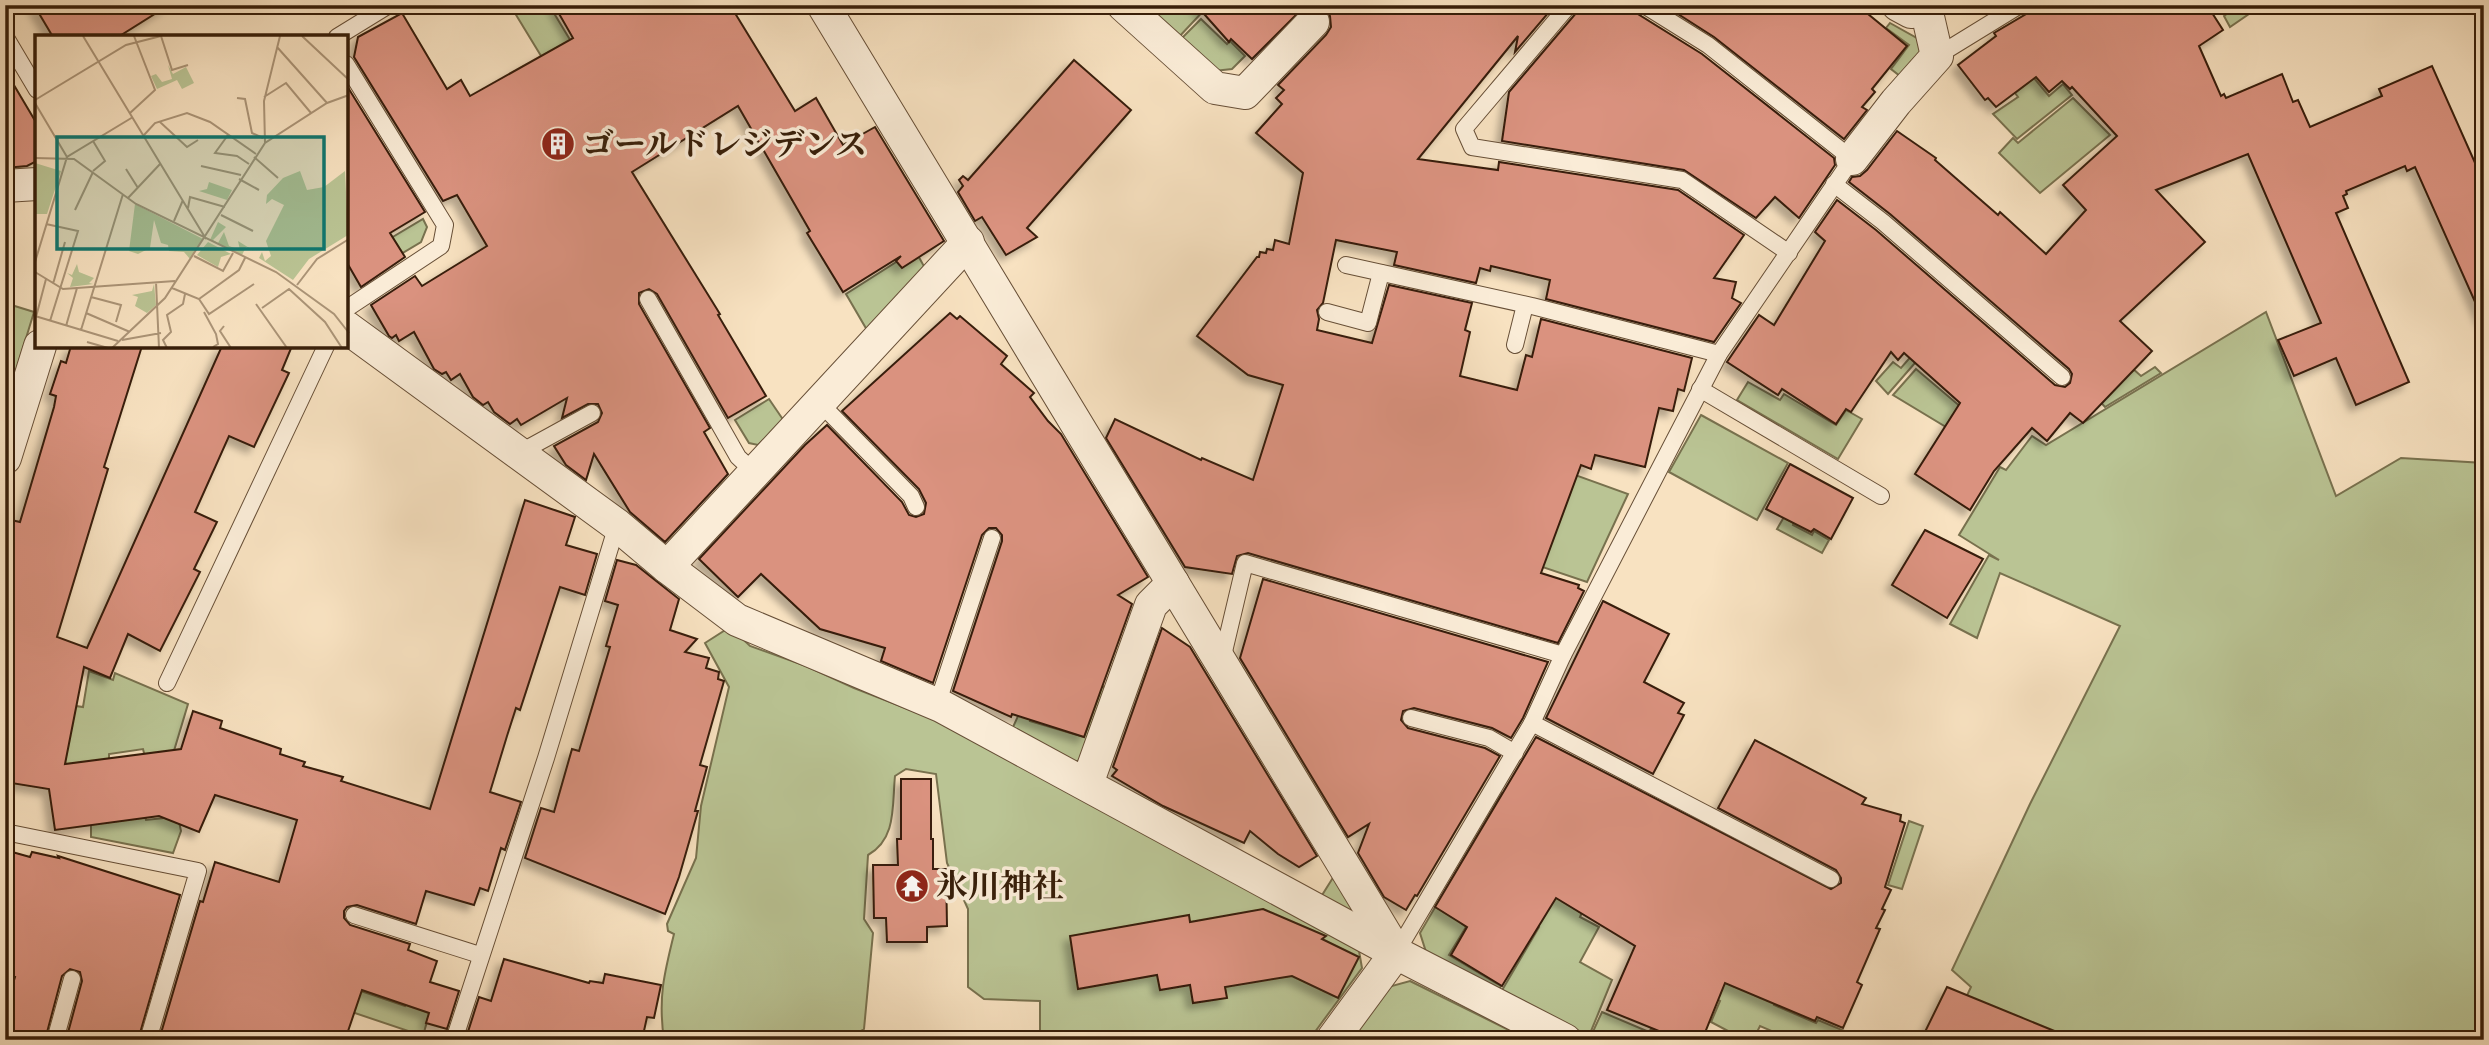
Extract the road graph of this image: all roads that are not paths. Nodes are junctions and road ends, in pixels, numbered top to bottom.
1 (389, 5) edge
2 (823, 5) edge
3 (1123, 5) edge
4 (1569, 5) edge
5 (1644, 5) edge
6 (2020, 5) edge
7 (1917, 6) edge
8 (1313, 22) dead end
9 (340, 35) edge
10 (5, 36) edge
11 (1937, 56) junction
12 (348, 67) edge
13 (35, 87) edge
14 (1843, 172) junction
15 (35, 184) edge
16 (5, 186) edge
17 (968, 242) junction
18 (1789, 253) junction
19 (1346, 265) dead end
20 (1381, 273) junction
21 (648, 299) dead end
22 (1525, 305) junction
23 (348, 308) edge
24 (1327, 312) dead end
25 (348, 328) edge
26 (1516, 345) dead end
27 (39, 348) edge
28 (325, 348) edge
29 (1719, 354) junction
30 (2062, 377) dead end
31 (1700, 389) junction
32 (819, 402) junction
33 (592, 413) dead end
34 (519, 453) junction
35 (5, 458) edge
36 (754, 472) junction
37 (1881, 496) dead end
38 (916, 507) dead end
39 (617, 525) junction
40 (992, 538) dead end
41 (667, 567) junction
42 (1173, 583) junction
43 (1563, 654) junction
44 (1222, 662) junction
45 (167, 683) dead end
46 (937, 705) junction
47 (1410, 718) dead end
48 (1532, 723) junction
49 (1515, 753) junction
50 (1087, 784) junction
51 (5, 832) edge
52 (1831, 879) dead end
53 (354, 915) dead end
54 (1396, 953) junction
55 (480, 955) junction
56 (72, 979) dead end
57 (55, 1040) edge
58 (148, 1040) edge
59 (454, 1040) edge
60 (1332, 1040) edge
61 (1565, 1040) edge

1 - 9 lane
2 - 17 street
3 - 8 street
4 - 18 lane
5 - 14 lane
6 - 11 lane
7 - 11 street
10 - 13 lane
11 - 14 street
12 - 23 lane
14 - 18 lane
14 - 30 lane
15 - 16 street
17 - 32 street
17 - 42 street
18 - 29 lane
19 - 20 lane
20 - 22 lane
20 - 24 lane
21 - 36 lane
22 - 26 lane
22 - 29 lane
25 - 34 street
27 - 35 street
28 - 45 lane
29 - 31 lane
31 - 37 lane
31 - 43 lane
32 - 36 street
32 - 38 lane
33 - 34 lane
34 - 39 street
36 - 41 street
39 - 41 street
39 - 55 lane
40 - 46 lane
41 - 46 street
42 - 44 street
42 - 50 street
43 - 44 lane
43 - 48 lane
44 - 54 street
46 - 50 street
47 - 49 lane
48 - 49 lane
48 - 52 lane
49 - 54 lane
50 - 54 street
51 - 58 lane
53 - 55 lane
54 - 60 street
54 - 61 street
55 - 59 lane
56 - 57 lane

